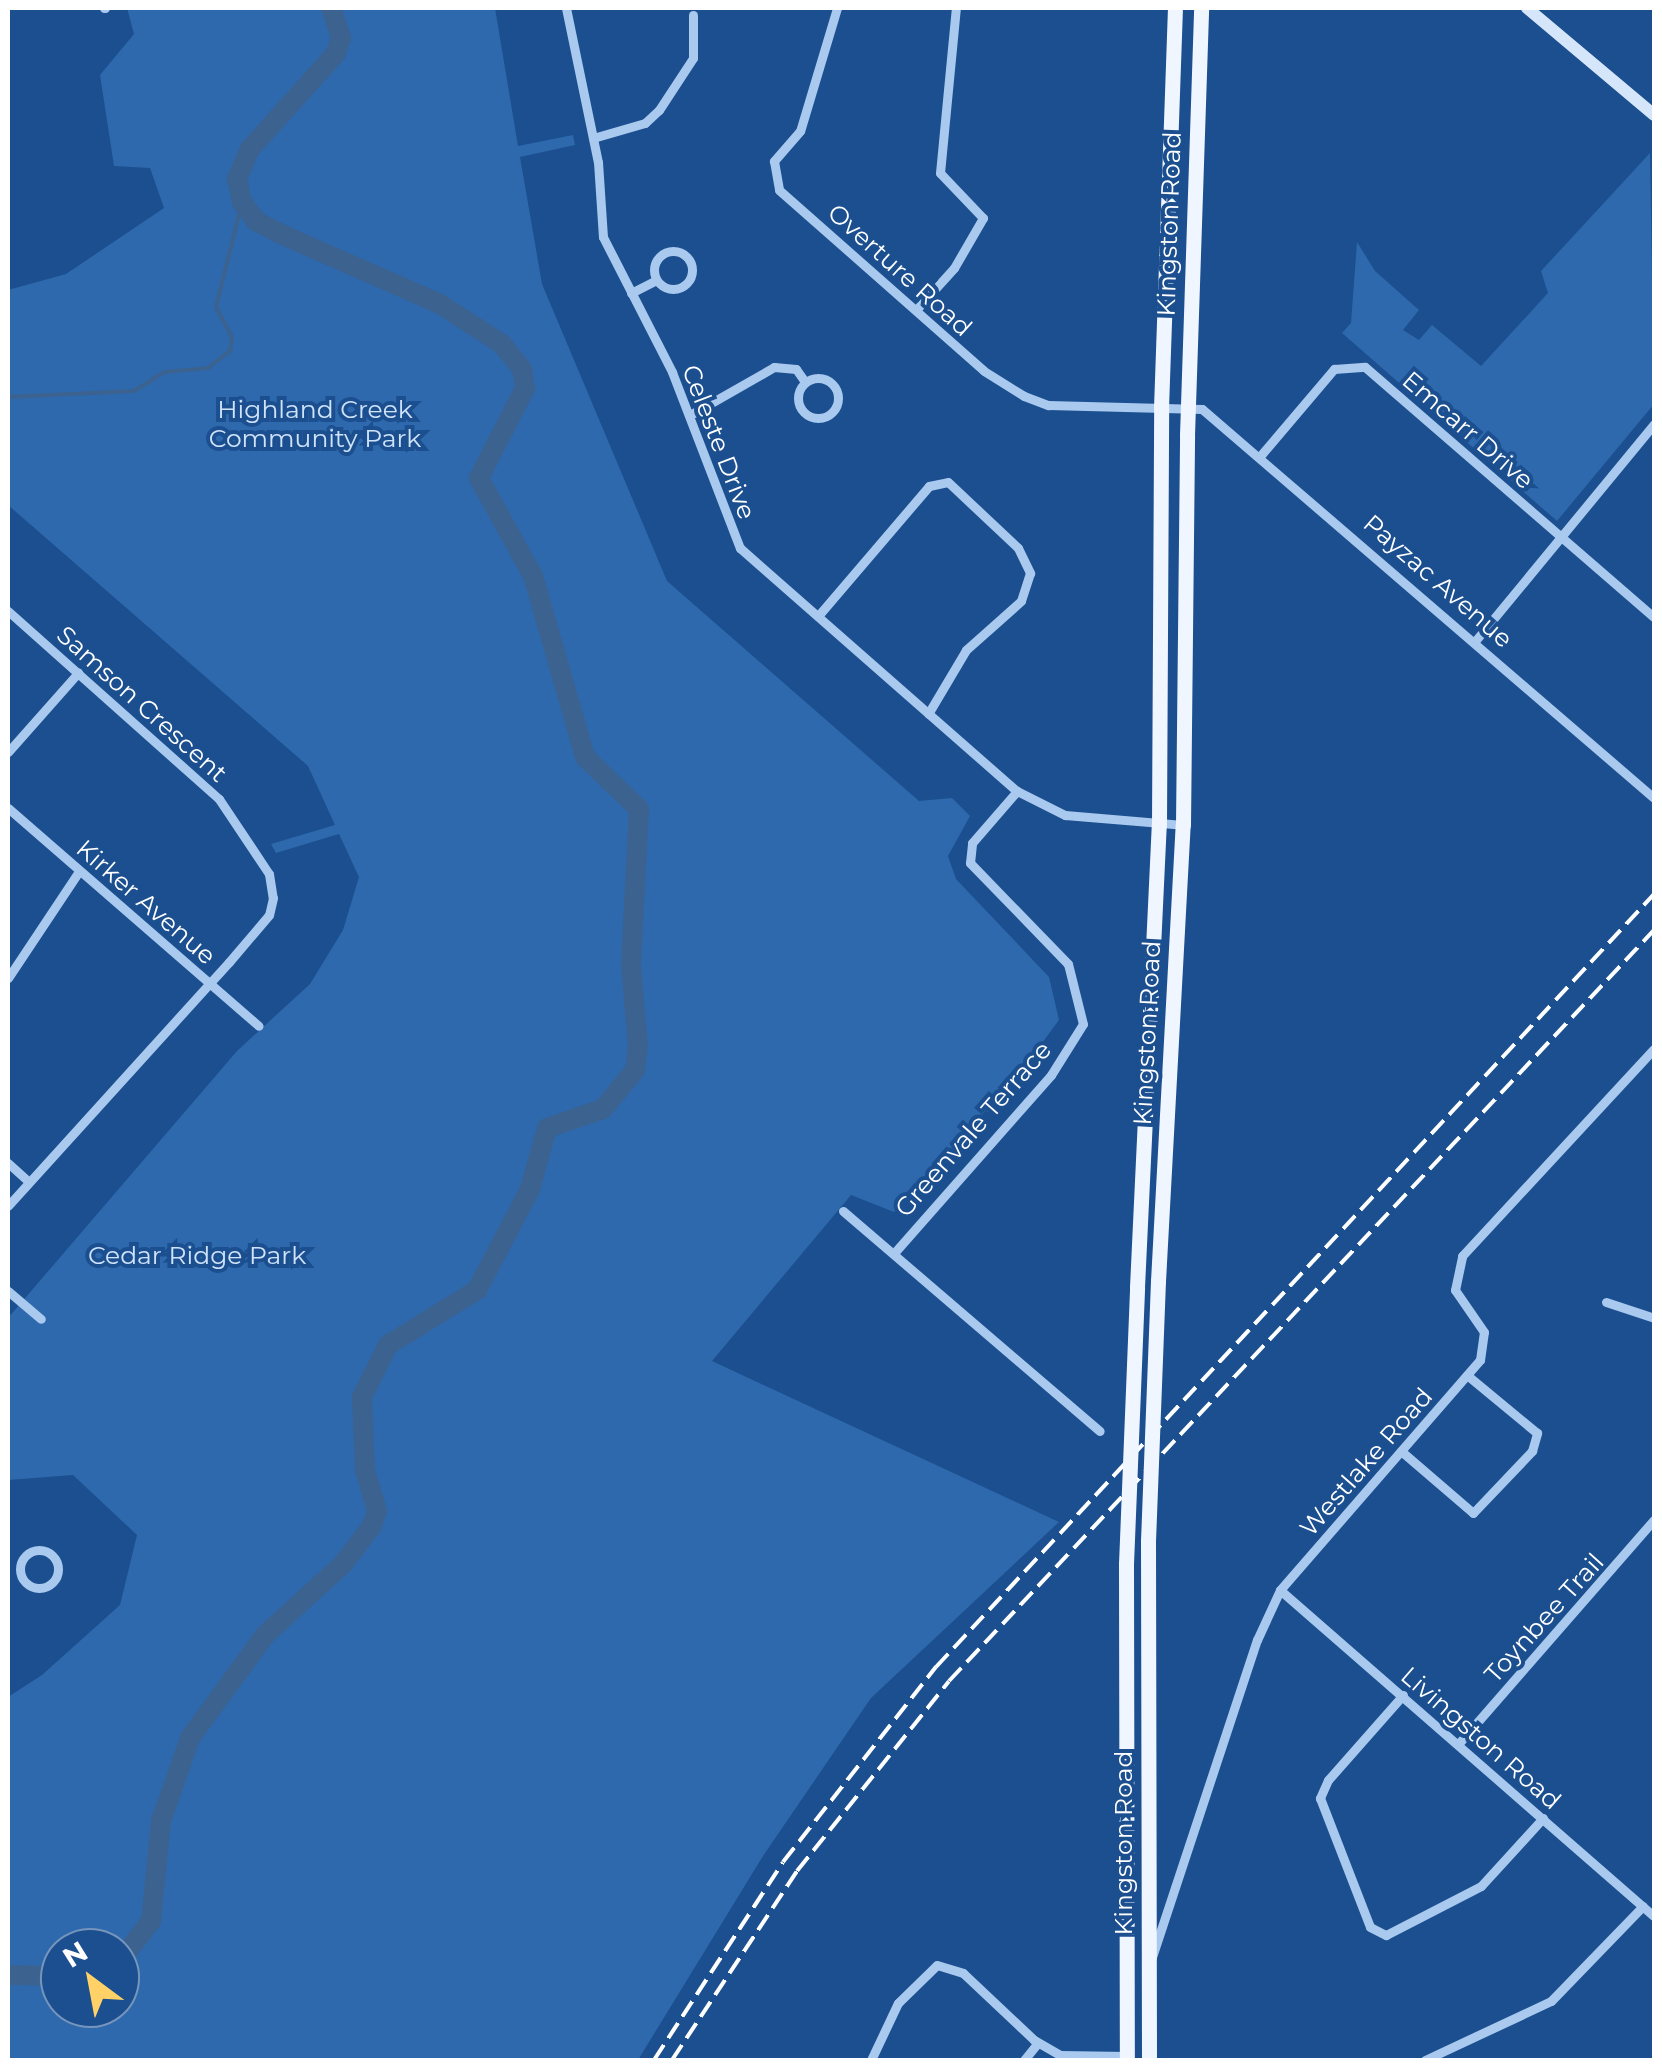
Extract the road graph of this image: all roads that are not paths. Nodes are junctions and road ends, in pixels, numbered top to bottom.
1 (566, 8) edge
2 (837, 8) edge
3 (956, 8) edge
4 (1174, 8) edge
5 (1201, 8) edge
6 (1527, 8) edge
7 (693, 15) dead end
8 (1654, 115) edge
9 (593, 138) junction
10 (656, 280) junction
11 (631, 293) junction
12 (916, 310) junction
13 (805, 382) junction
14 (1188, 406) junction
15 (1161, 408) junction
16 (690, 416) junction
17 (1654, 424) edge
18 (1261, 456) junction
19 (1562, 539) junction
20 (8, 612) edge
21 (818, 616) junction
22 (1654, 617) edge
23 (1476, 640) junction
24 (78, 674) junction
25 (928, 714) junction
26 (8, 752) edge
27 (1016, 791) junction
28 (1654, 798) edge
29 (8, 808) edge
30 (1183, 825) junction
31 (1158, 826) junction
32 (79, 871) junction
33 (8, 978) edge
34 (210, 983) junction
35 (259, 1026) dead end
36 (1654, 1049) edge
37 (8, 1163) edge
38 (29, 1182) junction
39 (8, 1206) edge
40 (843, 1211) dead end
41 (895, 1252) junction
42 (8, 1291) edge
43 (1606, 1302) dead end
44 (1654, 1318) edge
45 (40, 1319) dead end
46 (1468, 1376) junction
47 (1100, 1431) dead end
48 (1401, 1451) junction
49 (1654, 1520) edge
50 (20, 1576) junction
51 (8, 1581) edge
52 (1280, 1590) junction
53 (1402, 1696) junction
54 (1460, 1742) junction
55 (1542, 1818) junction
56 (1643, 1906) junction
57 (1654, 1916) edge
58 (1148, 1963) junction
59 (1038, 2043) junction
60 (1127, 2058) edge
61 (870, 2060) edge
62 (1024, 2060) edge
63 (1148, 2060) edge
64 (1426, 2060) edge

1 - 9 street, Celeste Drive
2 - 12 street, Overture Road
3 - 12 street
4 - 15 main road, Kingston Road
5 - 14 main road, Kingston Road
6 - 8 street
7 - 9 street
9 - 11 street, Celeste Drive
10 - 10 street
10 - 11 street
11 - 16 street, Celeste Drive
12 - 15 street, Overture Road
13 - 13 street
13 - 16 street
14 - 15 street, Overture Road
14 - 18 street, Payzac Avenue
14 - 30 main road, Kingston Road
15 - 31 main road, Kingston Road
16 - 21 street, Celeste Drive
17 - 19 street
18 - 19 street, Emcarr Drive
18 - 23 street, Payzac Avenue
19 - 22 street, Emcarr Drive
19 - 23 street
20 - 24 street, Samson Crescent
21 - 25 street, Celeste Drive
21 - 25 street
23 - 28 street, Payzac Avenue
24 - 26 street
24 - 34 street, Samson Crescent
25 - 27 street, Celeste Drive
27 - 31 street, Celeste Drive
27 - 41 street, Greenvale Terrace
29 - 32 street, Kirker Avenue
30 - 31 street, Celeste Drive
30 - 58 main road, Kingston Road, bridge
31 - 60 main road, Kingston Road, bridge
32 - 33 street
32 - 34 street, Kirker Avenue
34 - 35 street, Kirker Avenue
34 - 38 street, Samson Crescent
36 - 46 street, Westlake Road
37 - 38 street
38 - 39 street, Samson Crescent
40 - 41 street
41 - 47 street
42 - 45 street
43 - 44 street
46 - 48 street, Westlake Road
46 - 48 street
48 - 52 street, Westlake Road
49 - 54 street, Toynbee Trail
50 - 50 street
50 - 51 street
52 - 53 street, Livingston Road
52 - 58 street, Westlake Road
53 - 54 street, Livingston Road
53 - 55 street
54 - 55 street, Livingston Road
55 - 56 street, Livingston Road
56 - 57 street, Livingston Road
56 - 64 street
58 - 63 main road, Kingston Road
59 - 60 street
59 - 61 street
59 - 62 street

